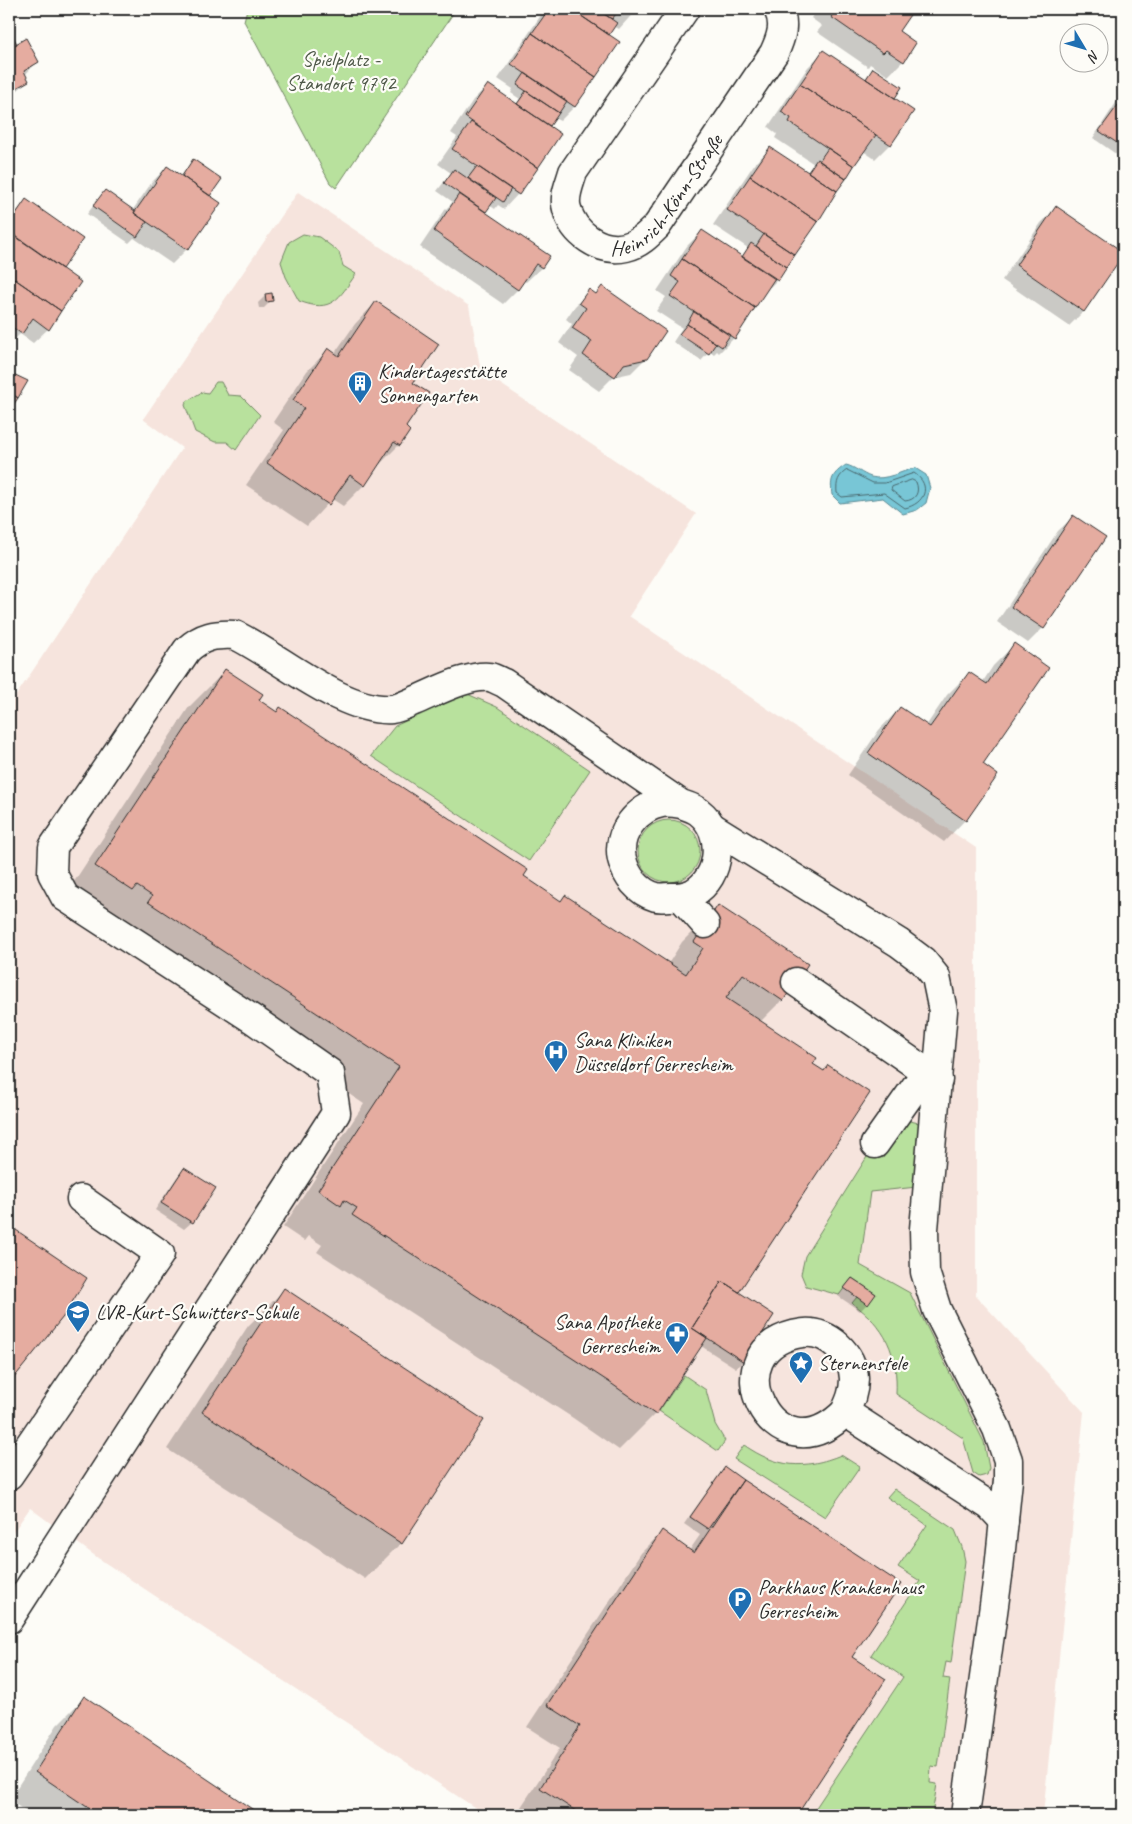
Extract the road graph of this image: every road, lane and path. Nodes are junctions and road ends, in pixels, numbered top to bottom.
1 (685, 9) edge
2 (778, 9) edge
3 (681, 804) junction
4 (712, 827) junction
5 (681, 897) junction
6 (705, 924) dead end
7 (796, 982) dead end
8 (932, 1076) junction
9 (875, 1144) dead end
10 (81, 1199) dead end
11 (845, 1412) dead end
12 (9, 1475) edge
13 (1004, 1521) junction
14 (9, 1619) edge
15 (965, 1815) edge

1 - 2 street, Heinrich-Könn-Straße
3 - 4 street
3 - 5 street
3 - 14 street
4 - 5 street
4 - 8 street
5 - 6 street
7 - 8 street
8 - 9 street
8 - 13 street
10 - 12 street
11 - 13 street
13 - 15 street

